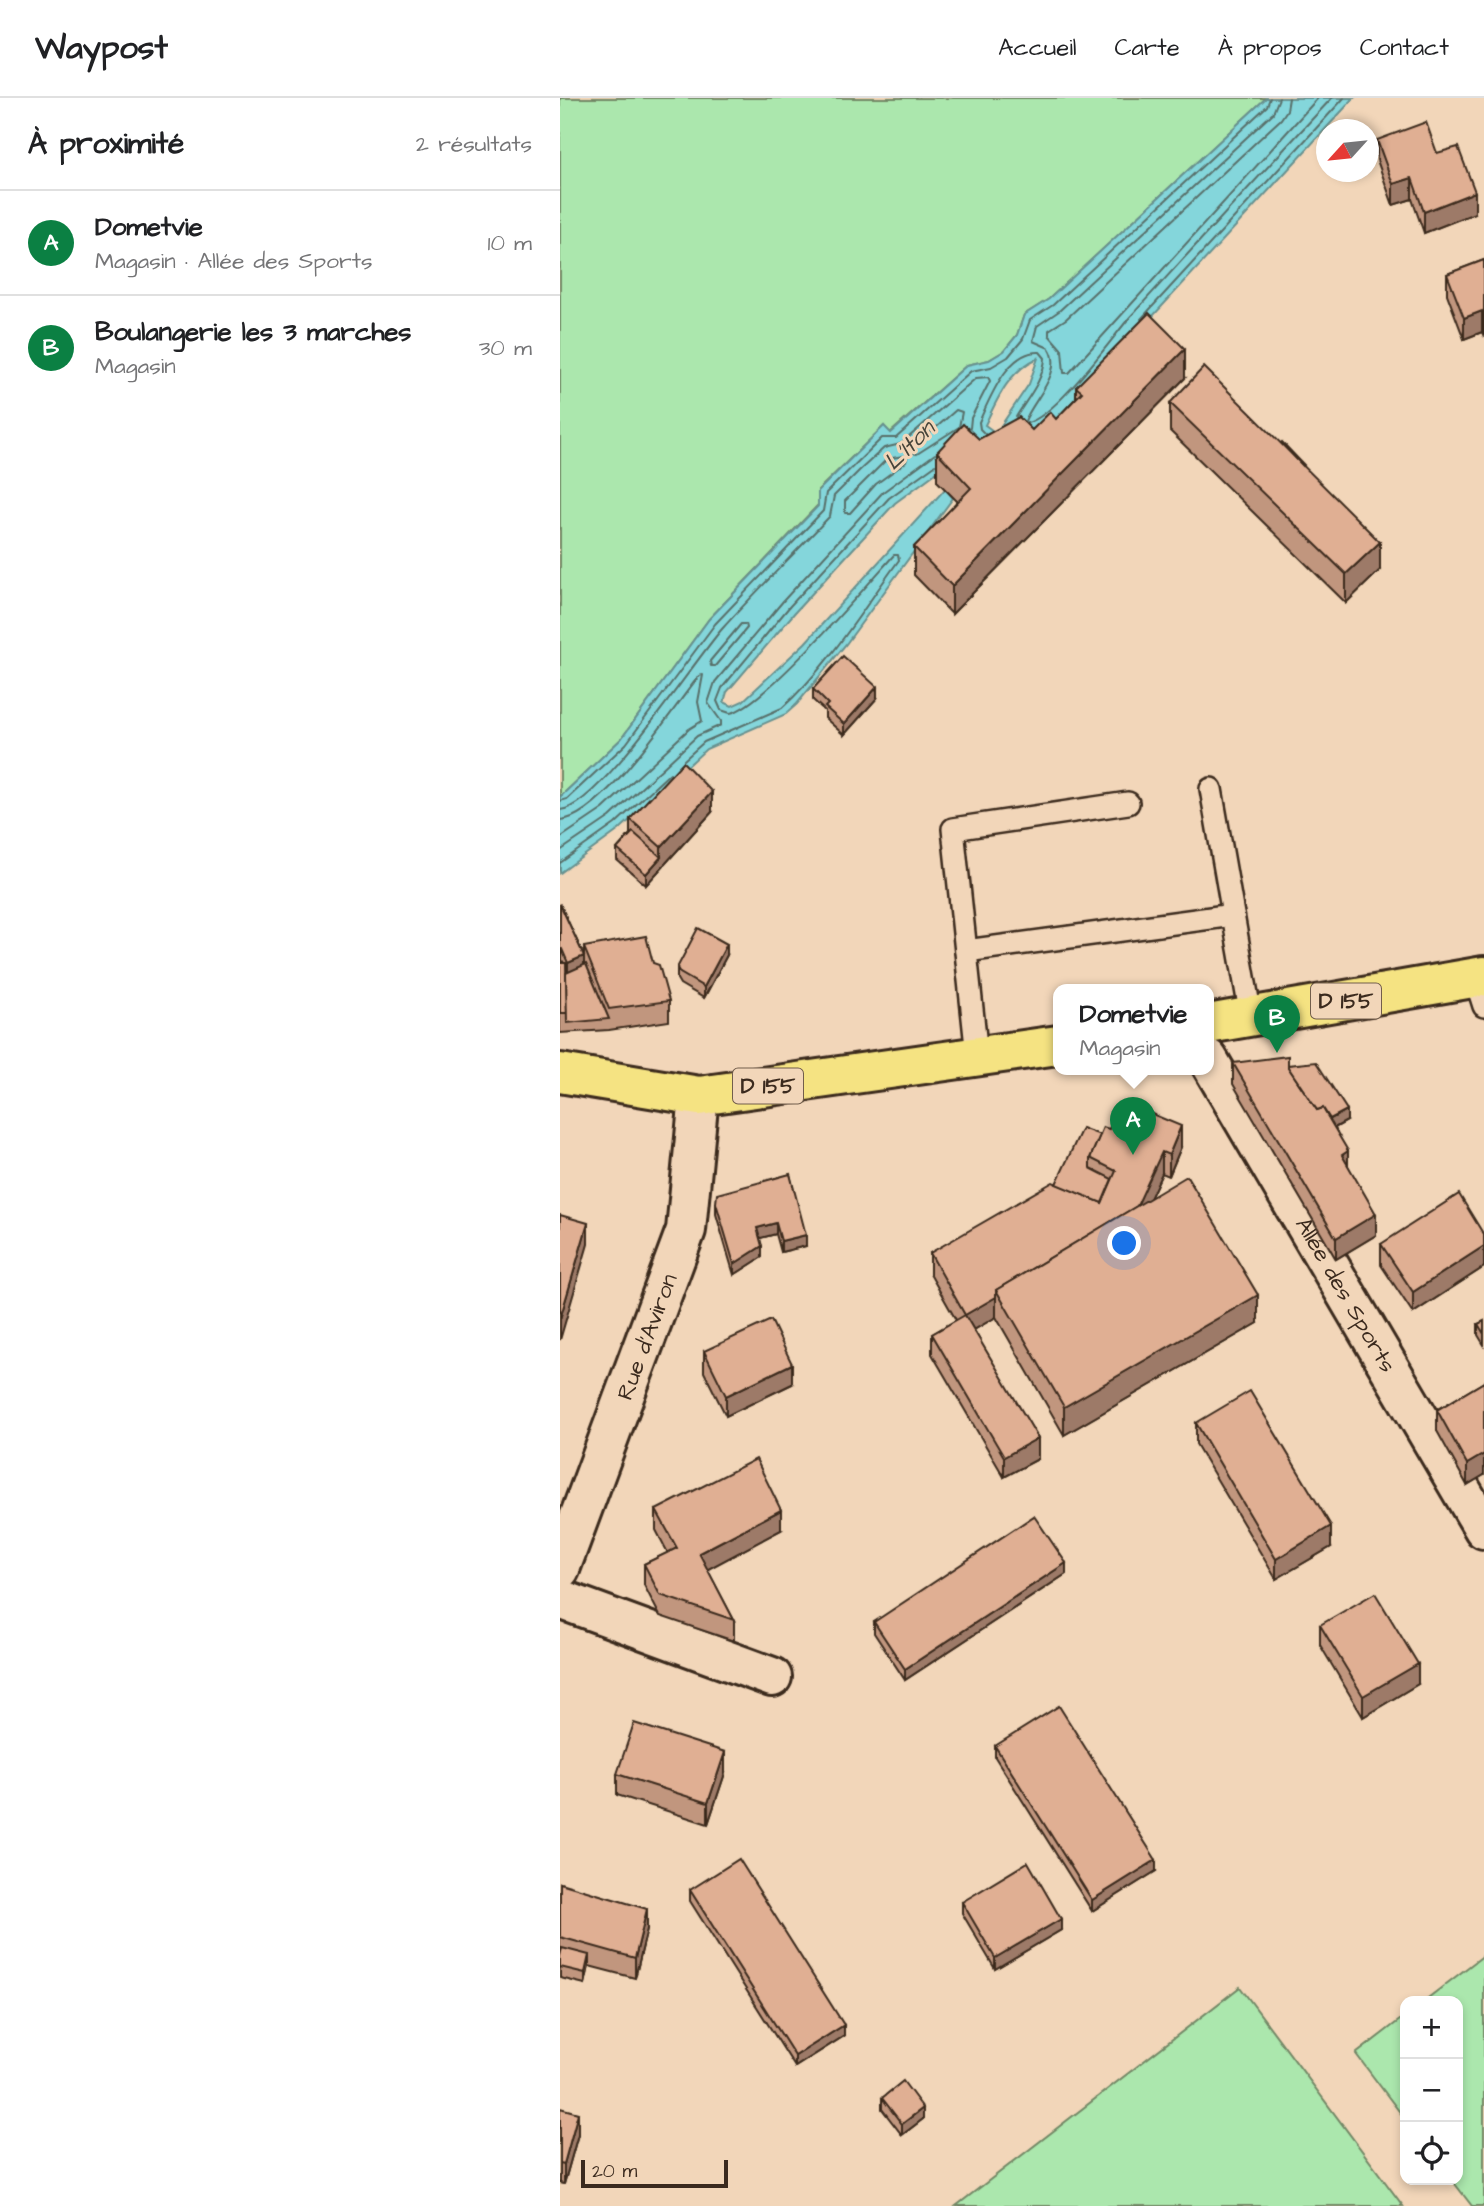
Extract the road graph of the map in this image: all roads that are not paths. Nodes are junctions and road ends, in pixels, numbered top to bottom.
1 (1211, 789) dead end
2 (1128, 803) dead end
3 (1233, 915) junction
4 (966, 951) junction
5 (1481, 987) edge
6 (1251, 1017) junction
7 (1214, 1023) edge
8 (1053, 1046) edge
9 (977, 1056) junction
10 (1214, 1069) edge
11 (560, 1073) edge
12 (699, 1096) junction
13 (1484, 1529) edge
14 (560, 1569) edge
15 (560, 1599) edge
16 (772, 1677) dead end

1 - 3 lane
2 - 4 lane
3 - 4 lane
3 - 6 lane
4 - 9 lane
5 - 6 main road, D 155
6 - 7 main road, D 155
8 - 9 main road, D 155
9 - 12 main road, D 155
10 - 13 street, Allée des Sports
11 - 12 main road, D 155
12 - 14 street, Rue d'Aviron
15 - 16 street

